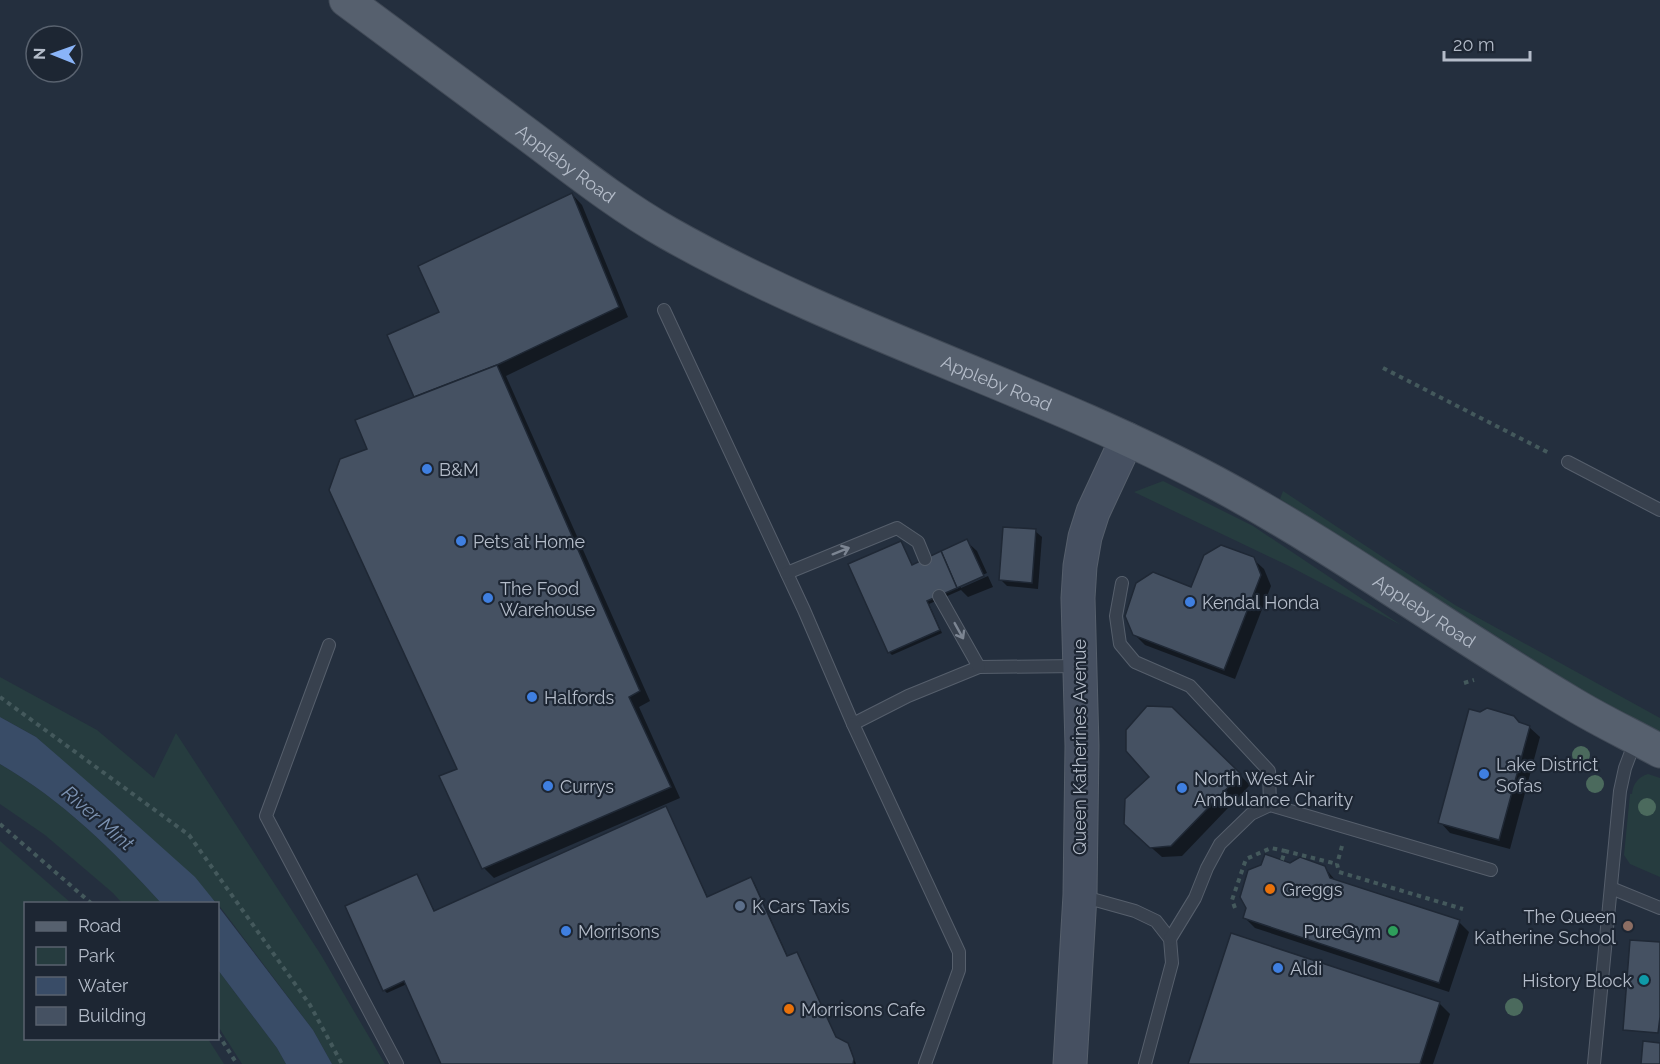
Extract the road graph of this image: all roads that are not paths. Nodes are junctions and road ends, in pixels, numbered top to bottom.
1 (346, 0) edge
2 (664, 310) dead end
3 (1127, 439) junction
4 (1568, 462) road end
5 (1660, 510) edge
6 (925, 559) dead end
7 (787, 573) junction
8 (1122, 583) dead end
9 (939, 596) dead end
10 (329, 645) dead end
11 (1079, 666) junction
12 (979, 667) junction
13 (853, 724) junction
14 (1648, 745) edge
15 (1270, 805) junction
16 (1491, 870) dead end
17 (1611, 888) junction
18 (1080, 895) junction
19 (1660, 908) edge
20 (1170, 939) junction
21 (397, 1064) edge
22 (926, 1064) edge
23 (1070, 1064) edge
24 (1145, 1064) edge
25 (1594, 1064) edge

1 - 3 main road, Appleby Road
2 - 7 lane
3 - 11 street, Queen Katherines Avenue
3 - 14 main road, Appleby Road
4 - 5 lane
7 -> 6 lane
7 - 13 lane
8 - 15 lane
9 -> 12 lane
10 - 21 lane
11 - 12 lane
11 - 18 street, Queen Katherines Avenue
12 - 13 lane
13 - 22 lane
14 - 17 lane
15 - 16 lane
15 - 20 lane
17 - 19 lane
17 - 25 lane
18 - 20 lane
18 - 23 street, Queen Katherines Avenue
20 - 24 lane

